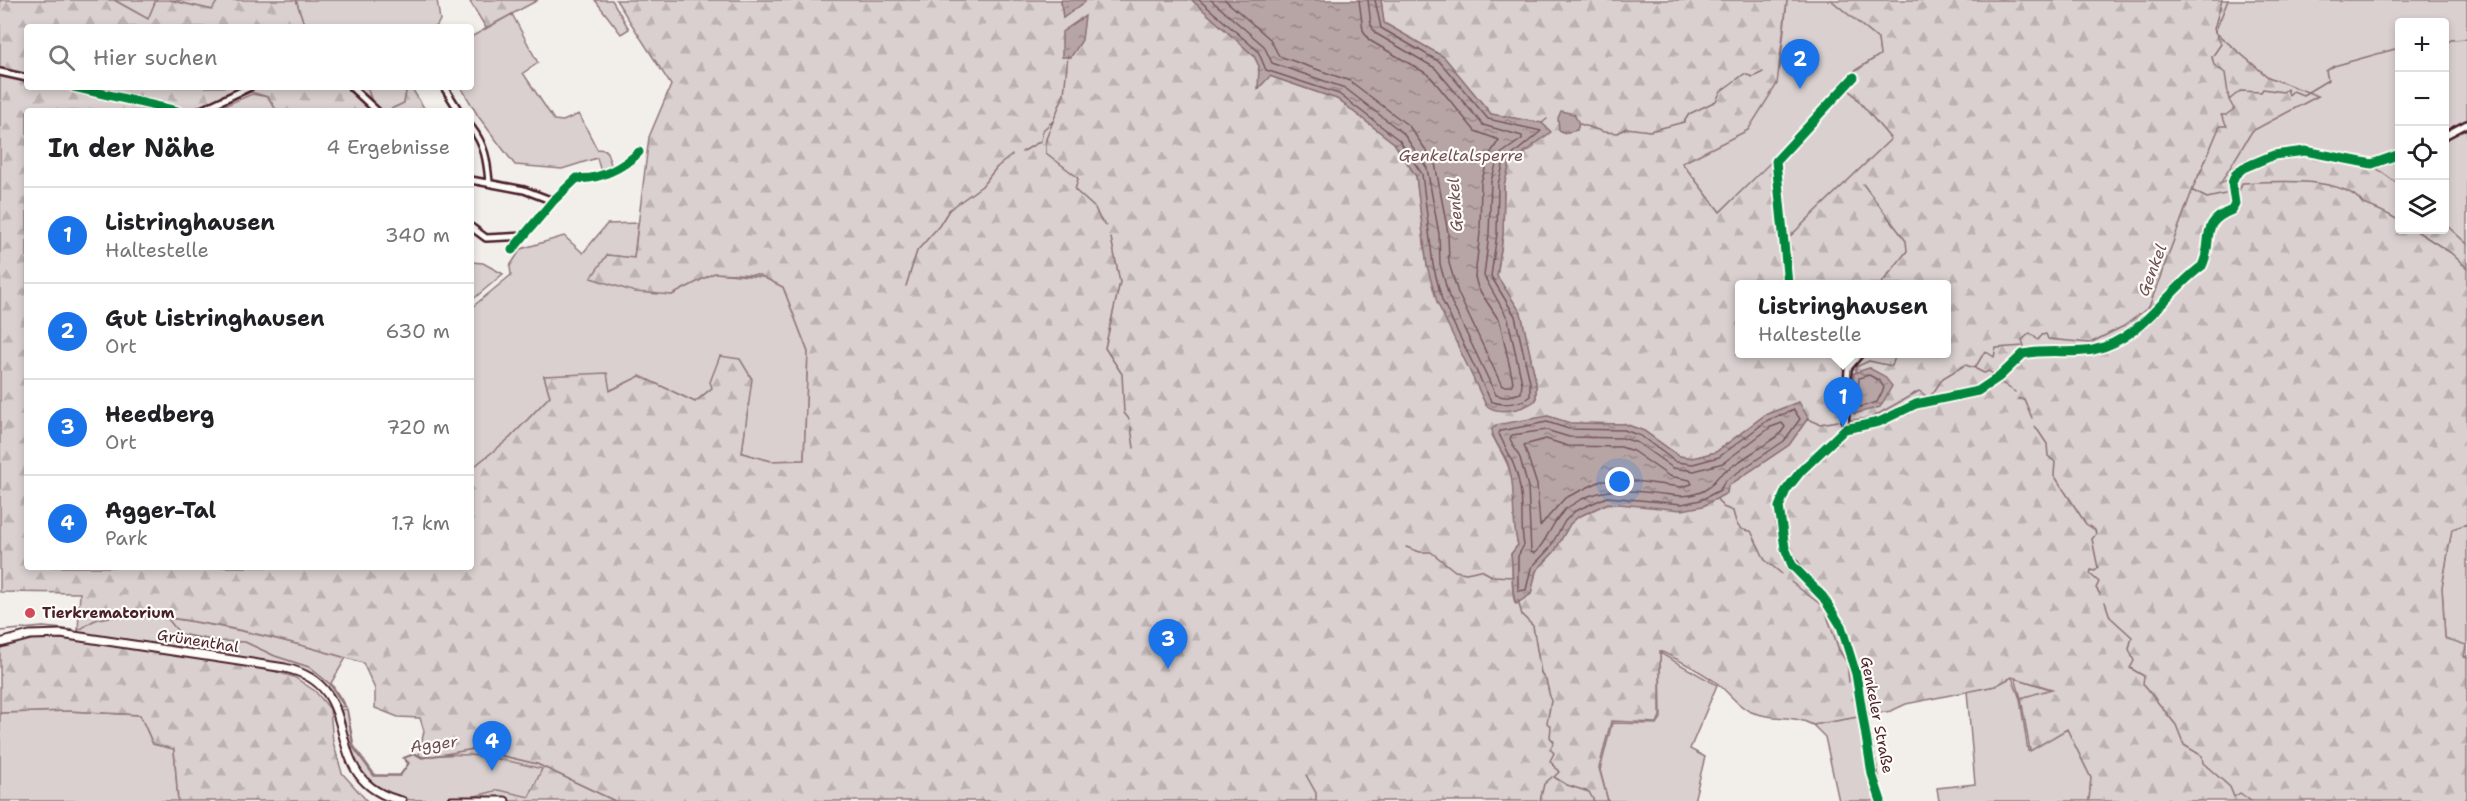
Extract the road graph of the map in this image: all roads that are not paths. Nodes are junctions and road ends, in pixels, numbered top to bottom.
1 (0, 72) edge
2 (24, 77) edge
3 (1854, 77) dead end
4 (87, 90) edge
5 (244, 90) edge
6 (354, 90) edge
7 (446, 90) edge
8 (164, 108) edge
9 (205, 108) edge
10 (374, 108) edge
11 (457, 108) edge
12 (2467, 124) edge
13 (474, 131) edge
14 (2449, 134) edge
15 (639, 152) dead end
16 (2395, 156) edge
17 (474, 180) edge
18 (489, 182) junction
19 (553, 201) junction
20 (474, 229) edge
21 (525, 236) junction
22 (512, 250) dead end
23 (1788, 280) edge
24 (1857, 358) edge
25 (1845, 429) junction
26 (0, 643) edge
27 (402, 801) edge
28 (451, 801) edge
29 (505, 801) edge
30 (1881, 801) edge

1 - 2 street
3 - 23 street
4 - 8 street
5 - 9 street
6 - 10 street
7 - 11 street
12 - 14 street
13 - 18 street
15 - 19 street
16 - 25 street
17 - 18 street
18 - 19 street
19 - 21 street
20 - 21 street
21 - 22 street
24 - 25 street
25 - 30 street, Genkeler Straße
26 - 27 main road, Grünenthal
28 - 29 main road

